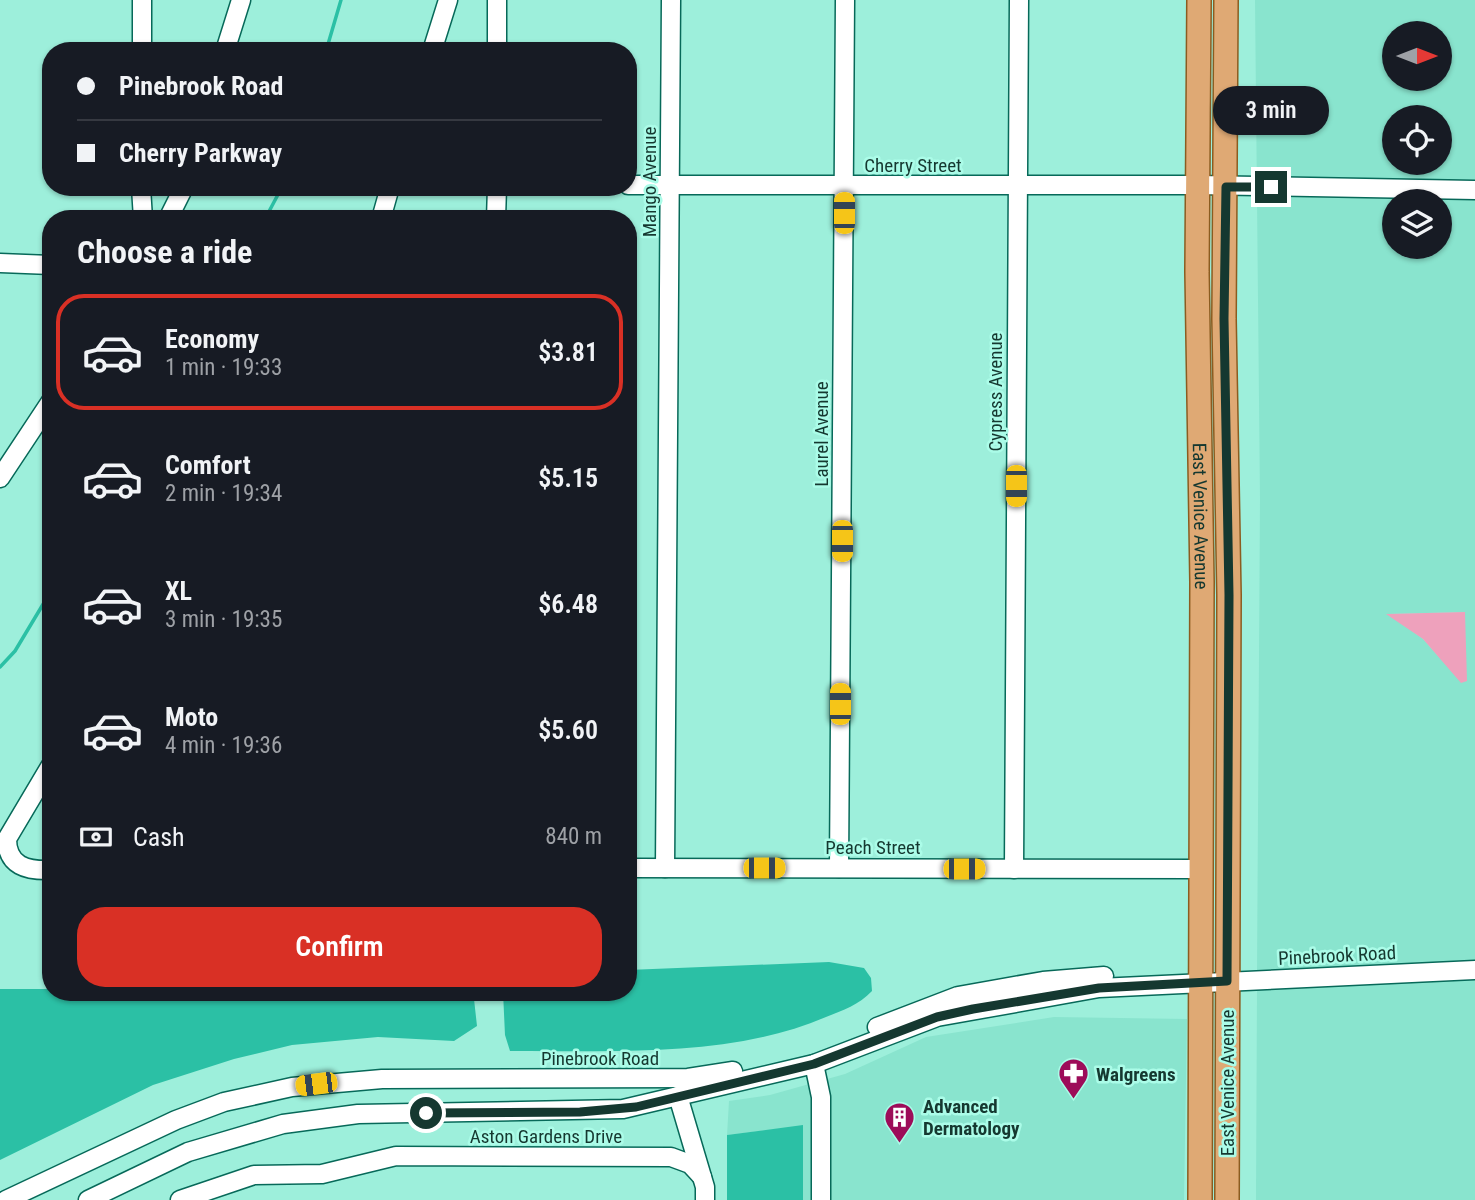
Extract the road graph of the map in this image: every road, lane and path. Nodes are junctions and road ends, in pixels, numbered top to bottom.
1 (142, 0) edge
2 (241, 0) edge
3 (448, 0) edge
4 (497, 0) edge
5 (671, 0) edge
6 (845, 0) edge
7 (1019, 0) edge
8 (1199, 0) edge
9 (1226, 0) edge
10 (142, 42) edge
11 (228, 42) edge
12 (435, 42) edge
13 (497, 42) edge
14 (637, 185) edge
15 (670, 185) junction
16 (1197, 185) junction
17 (844, 186) junction
18 (1018, 186) junction
19 (1226, 187) junction
20 (1475, 190) edge
21 (0, 262) edge
22 (42, 264) edge
23 (42, 415) edge
24 (0, 478) edge
25 (42, 780) edge
26 (637, 868) edge
27 (665, 868) junction
28 (839, 868) junction
29 (1014, 869) junction
30 (1202, 869) junction
31 (42, 870) edge
32 (1475, 970) edge
33 (1227, 981) junction
34 (1201, 982) junction
35 (1044, 988) junction
36 (814, 1064) junction
37 (678, 1096) junction
38 (688, 1138) junction
39 (671, 1157) junction
40 (702, 1177) junction
41 (17, 1198) edge
42 (88, 1200) edge
43 (180, 1200) edge
44 (705, 1200) edge
45 (821, 1200) edge
46 (1200, 1200) edge
47 (1227, 1200) edge

1 - 10 street
2 - 11 street
3 - 12 street
4 - 13 street
5 - 15 street, Mango Avenue
6 - 17 street, Laurel Avenue
7 - 18 street, Cypress Avenue
8 - 16 main road, East Venice Avenue
9 - 19 main road, East Venice Avenue
14 - 15 street, Cherry Street
15 - 17 street, Cherry Street
15 - 27 street, Mango Avenue
16 - 18 street, Cherry Street
16 - 19 street, Cherry Street
16 - 30 main road, East Venice Avenue
17 - 18 street, Cherry Street
17 - 28 street, Laurel Avenue
18 - 29 street, Cypress Avenue
19 - 20 street, Cherry Street
19 - 33 main road, East Venice Avenue
21 - 22 street
23 - 24 street
25 - 31 street
26 - 27 street, Peach Street
27 - 28 street, Peach Street
28 - 29 street, Peach Street
29 - 30 street, Peach Street
30 - 34 main road, East Venice Avenue
32 - 33 street, Pinebrook Road
33 - 34 street, Pinebrook Road
33 - 47 main road, East Venice Avenue
34 - 35 street, Pinebrook Road
34 - 46 main road, East Venice Avenue
35 - 36 street, Pinebrook Road
35 - 41 street, Pinebrook Road
36 - 37 street, Pinebrook Road
36 - 45 street
37 - 38 street
37 - 42 street, Pinebrook Road
38 - 39 street
38 - 40 street
39 - 40 street
39 - 43 street, Aston Gardens Drive
40 - 44 street

